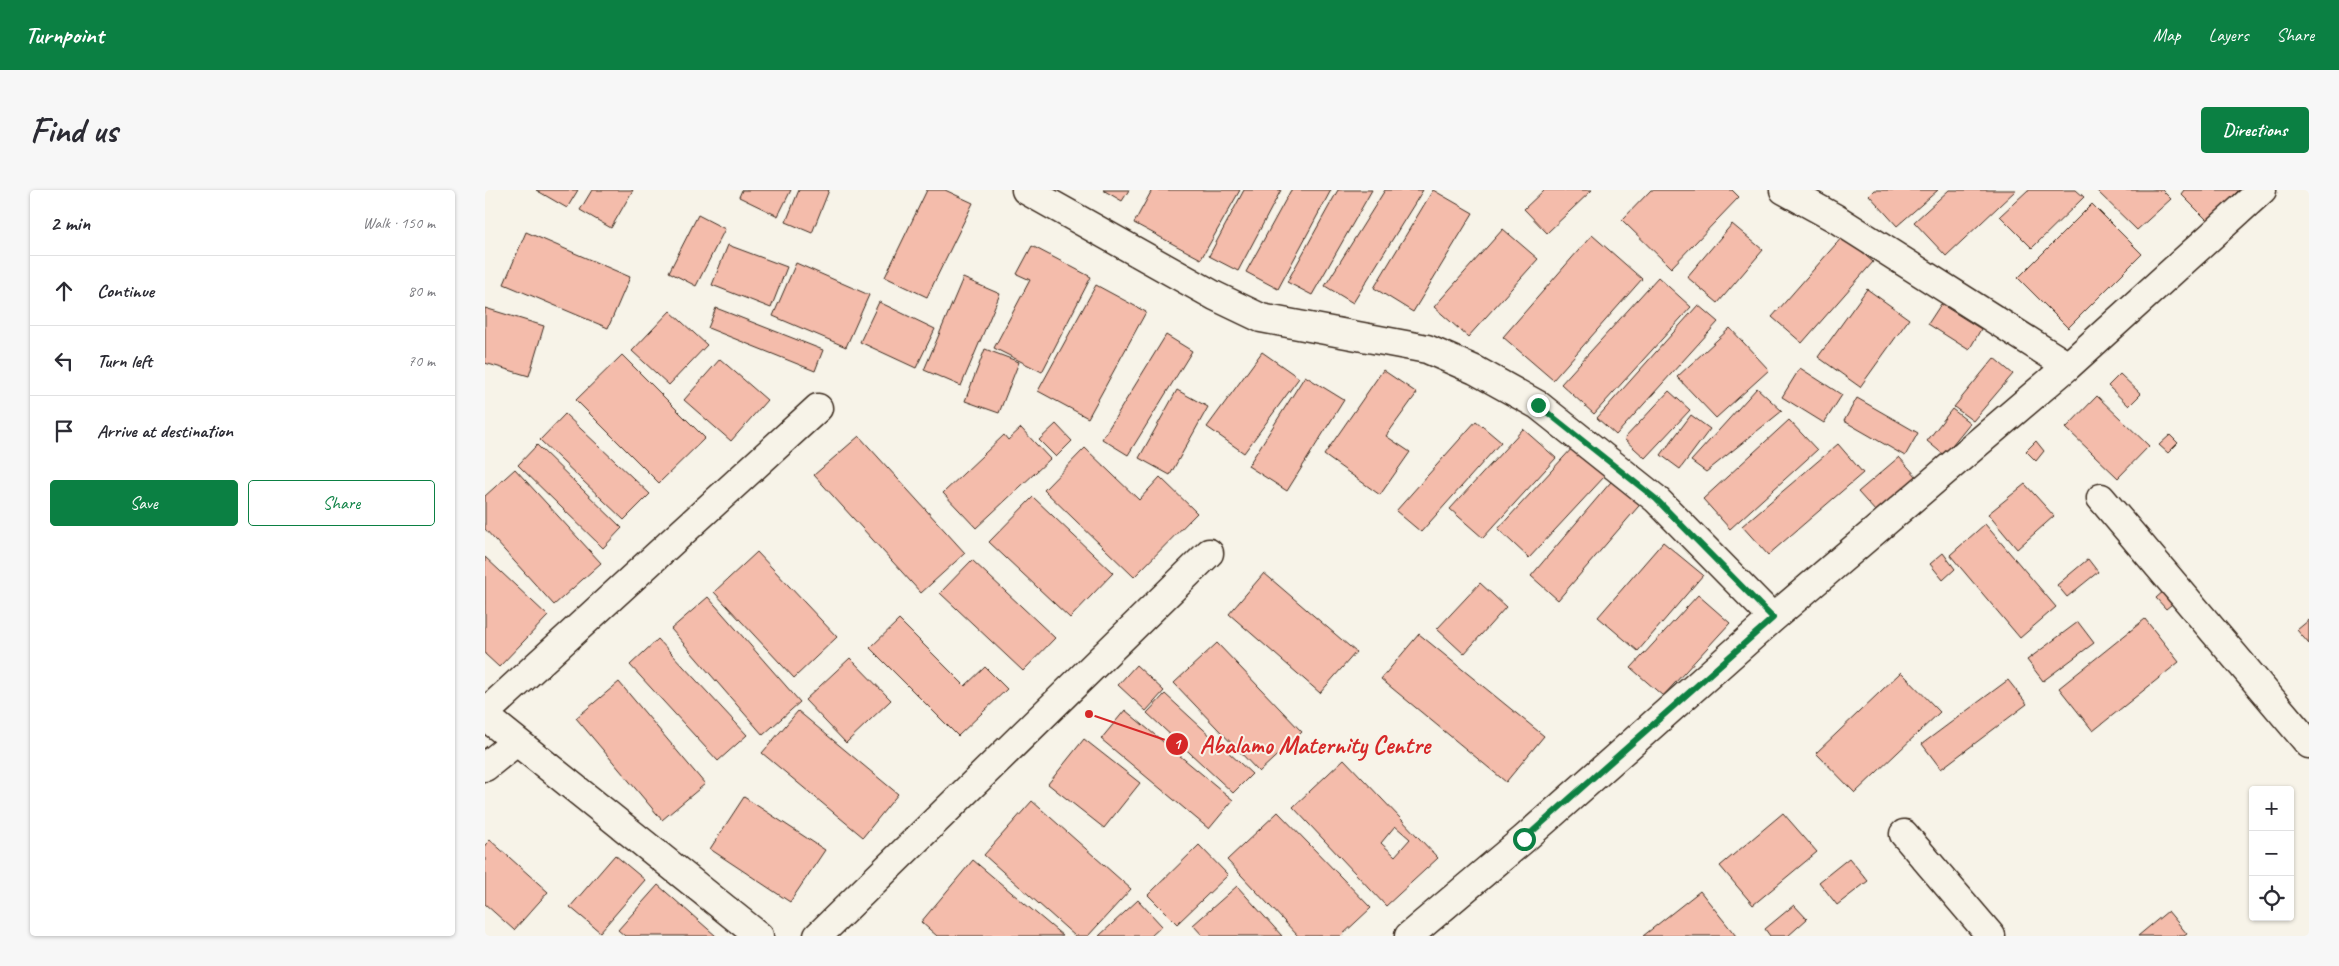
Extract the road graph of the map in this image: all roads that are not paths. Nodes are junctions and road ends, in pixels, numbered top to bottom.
1 (1026, 190) edge
2 (1784, 190) edge
3 (2262, 190) edge
4 (2068, 366) junction
5 (818, 408) dead end
6 (2101, 498) dead end
7 (1209, 553) dead end
8 (1773, 618) junction
9 (485, 714) edge
10 (517, 742) junction
11 (2309, 744) edge
12 (485, 767) edge
13 (1904, 834) dead end
14 (759, 936) edge
15 (818, 936) edge
16 (1409, 936) edge
17 (1991, 936) edge

1 - 8 street
2 - 4 street
3 - 4 street
4 - 8 street
5 - 9 street
6 - 11 street
7 - 15 street
8 - 16 street
9 - 10 street
10 - 12 street
10 - 14 street
13 - 17 street

